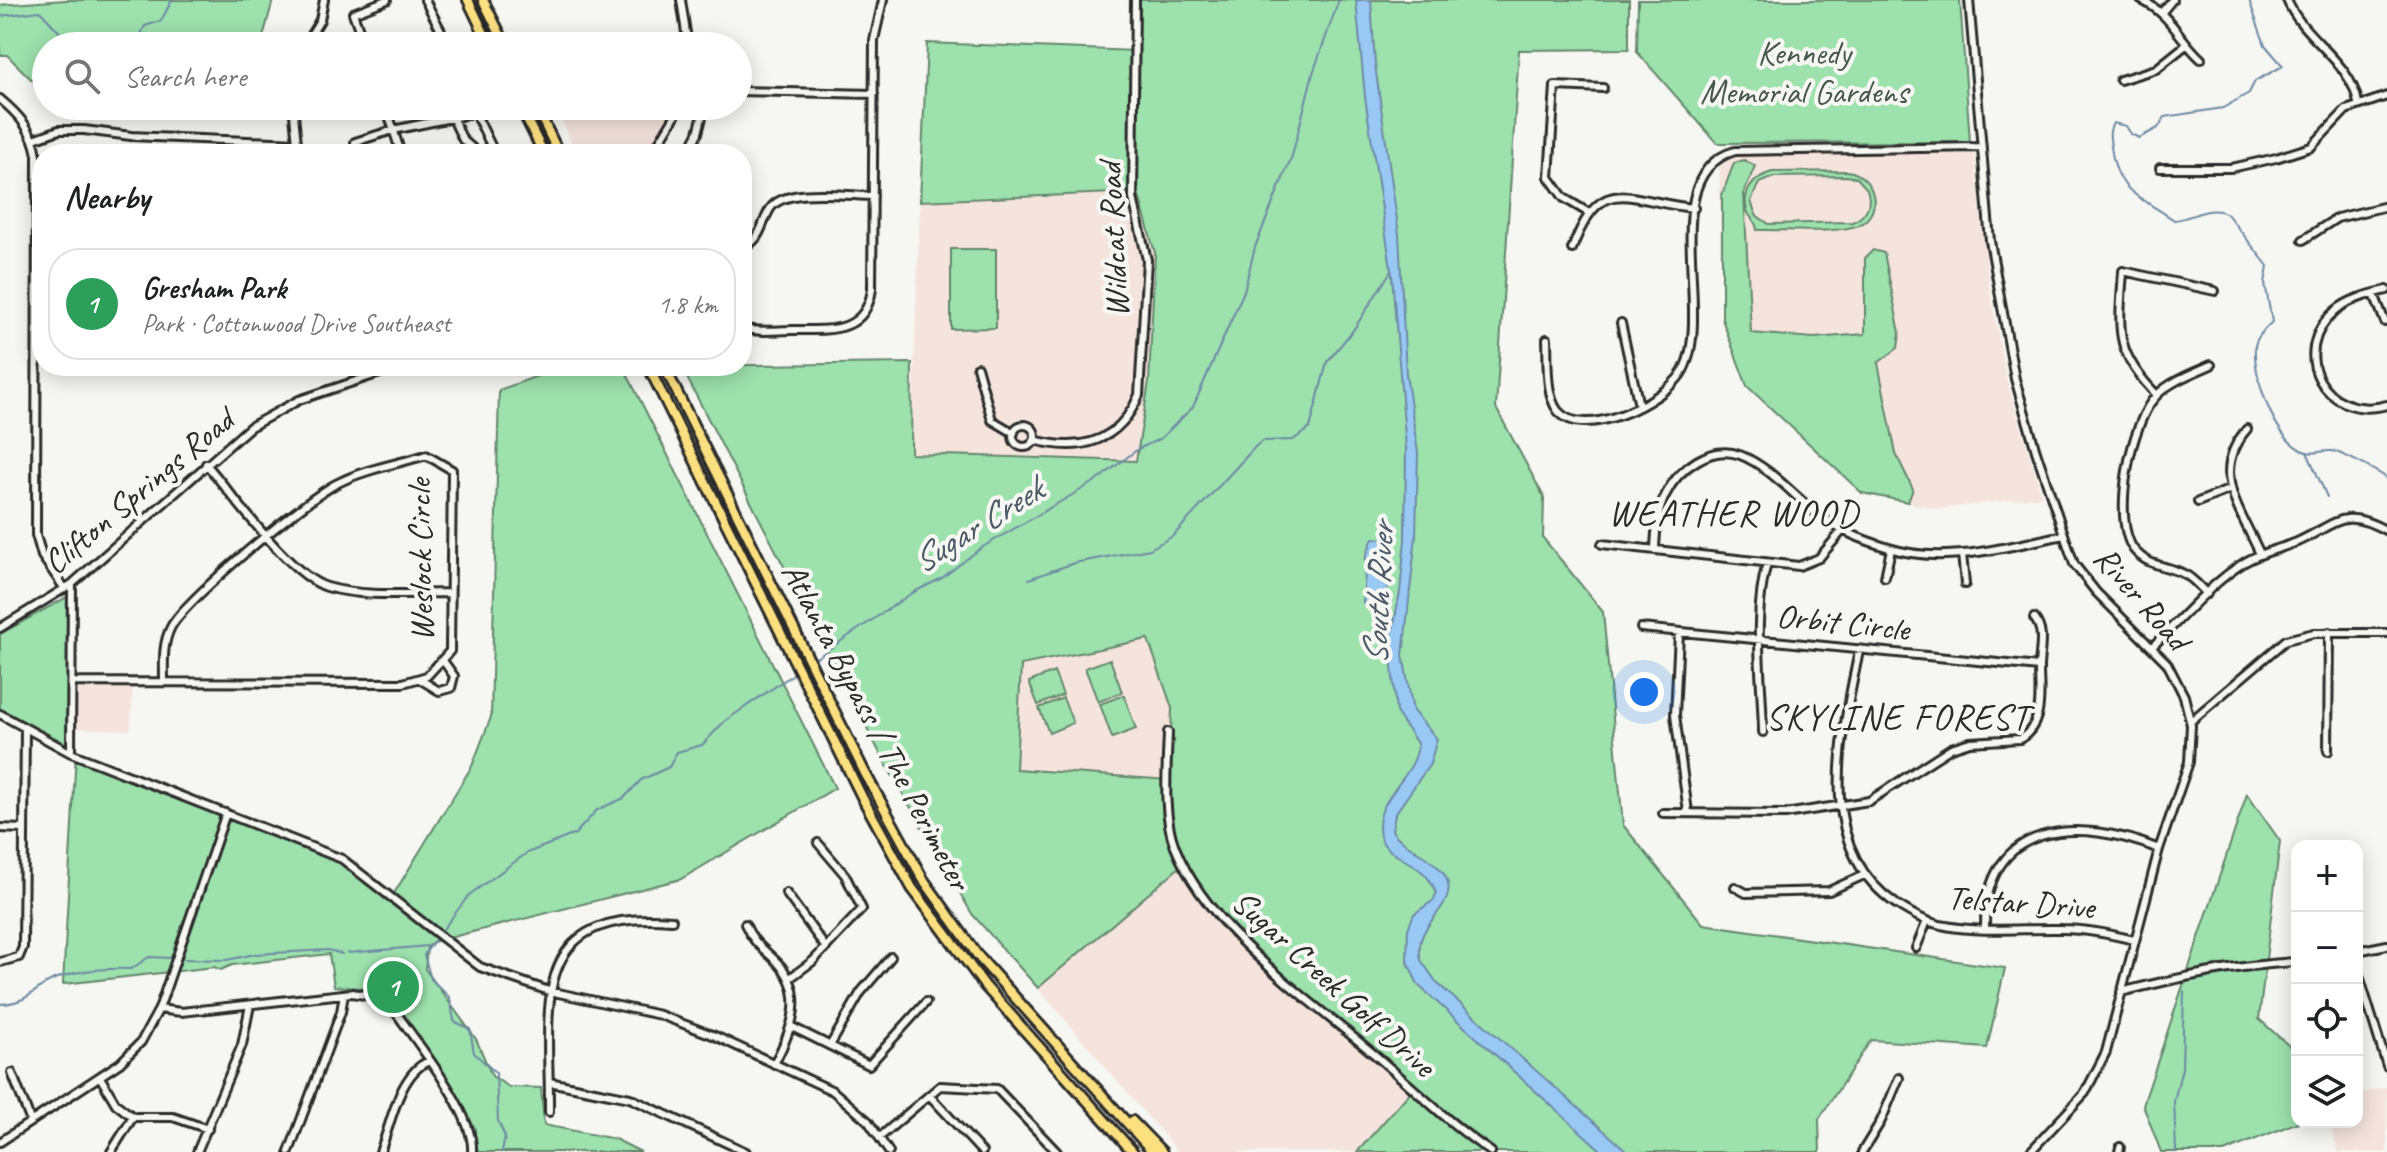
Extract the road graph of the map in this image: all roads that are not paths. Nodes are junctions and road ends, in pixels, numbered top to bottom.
1 (324, 0) edge
2 (387, 0) edge
3 (425, 0) edge
4 (468, 0) edge
5 (483, 0) edge
6 (681, 0) edge
7 (883, 0) edge
8 (1135, 0) edge
9 (1969, 0) edge
10 (2141, 0) edge
11 (2172, 0) edge
12 (2287, 0) edge
13 (2162, 12) junction
14 (313, 32) edge
15 (360, 32) edge
16 (442, 32) edge
17 (483, 32) edge
18 (499, 32) edge
19 (686, 32) edge
20 (2186, 45) junction
21 (2201, 59) dead end
22 (2120, 80) dead end
23 (1603, 88) dead end
24 (752, 91) edge
25 (874, 94) junction
26 (2387, 96) edge
27 (0, 99) edge
28 (2358, 103) junction
29 (295, 120) edge
30 (390, 120) edge
31 (448, 120) edge
32 (453, 120) edge
33 (479, 120) edge
34 (527, 120) edge
35 (543, 120) edge
36 (673, 120) edge
37 (701, 120) edge
38 (393, 130) junction
39 (34, 139) junction
40 (355, 142) dead end
41 (35, 144) edge
42 (398, 144) edge
43 (468, 144) edge
44 (490, 144) edge
45 (539, 144) edge
46 (554, 144) edge
47 (658, 144) edge
48 (692, 144) edge
49 (1980, 147) junction
50 (2160, 168) dead end
51 (873, 196) junction
52 (2387, 206) edge
53 (1694, 208) junction
54 (1589, 213) junction
55 (2303, 240) dead end
56 (752, 242) edge
57 (1572, 249) dead end
58 (2387, 290) edge
59 (2215, 291) dead end
60 (2374, 294) junction
61 (2385, 322) dead end
62 (1621, 323) dead end
63 (752, 328) edge
64 (1547, 339) dead end
65 (2211, 365) dead end
66 (977, 367) dead end
67 (36, 376) edge
68 (371, 376) edge
69 (653, 376) edge
70 (669, 376) edge
71 (2157, 395) junction
72 (2387, 405) edge
73 (1639, 406) junction
74 (2247, 429) dead end
75 (1014, 433) junction
76 (1034, 440) junction
77 (206, 464) junction
78 (2231, 489) junction
79 (2198, 502) dead end
80 (1843, 530) junction
81 (2387, 531) edge
82 (2064, 535) junction
83 (267, 536) junction
84 (1602, 544) dead end
85 (1655, 548) junction
86 (1891, 549) junction
87 (1962, 554) junction
88 (2260, 554) junction
89 (1767, 563) junction
90 (1885, 577) dead end
91 (1965, 584) dead end
92 (69, 586) junction
93 (450, 593) junction
94 (2207, 594) junction
95 (2034, 618) dead end
96 (0, 628) edge
97 (1641, 628) dead end
98 (2329, 632) junction
99 (1679, 633) junction
100 (2387, 633) edge
101 (1761, 640) junction
102 (2153, 646) junction
103 (1859, 651) junction
104 (444, 662) junction
105 (2039, 667) junction
106 (421, 680) junction
107 (164, 681) junction
108 (74, 682) junction
109 (0, 714) edge
110 (2191, 721) junction
111 (25, 728) junction
112 (1168, 732) dead end
113 (1763, 732) dead end
114 (2328, 751) dead end
115 (71, 753) junction
116 (1841, 807) junction
117 (1688, 812) junction
118 (226, 813) junction
119 (1663, 813) dead end
120 (0, 828) edge
121 (23, 829) junction
122 (818, 843) dead end
123 (2159, 849) junction
124 (1864, 875) junction
125 (1735, 887) dead end
126 (786, 893) dead end
127 (672, 920) dead end
128 (1927, 921) junction
129 (745, 924) dead end
130 (1985, 928) junction
131 (2134, 940) junction
132 (2387, 945) edge
133 (826, 948) junction
134 (1916, 948) dead end
135 (2363, 950) edge
136 (891, 957) dead end
137 (0, 962) edge
138 (2291, 962) edge
139 (790, 978) junction
140 (2362, 984) edge
141 (549, 991) junction
142 (2121, 992) junction
143 (344, 994) junction
144 (926, 1002) dead end
145 (250, 1005) junction
146 (159, 1009) junction
147 (792, 1027) junction
148 (831, 1044) junction
149 (429, 1061) junction
150 (774, 1064) junction
151 (2387, 1066) edge
152 (12, 1073) dead end
153 (100, 1077) junction
154 (1087, 1078) junction
155 (1899, 1078) dead end
156 (549, 1082) junction
157 (929, 1095) junction
158 (549, 1112) dead end
159 (133, 1117) junction
160 (31, 1122) junction
161 (208, 1129) junction
162 (880, 1137) junction
163 (0, 1142) edge
164 (977, 1150) edge
165 (5, 1152) edge
166 (111, 1152) edge
167 (197, 1152) edge
168 (289, 1152) edge
169 (380, 1152) edge
170 (472, 1152) edge
171 (744, 1152) edge
172 (889, 1152) edge
173 (1057, 1152) edge
174 (1133, 1152) edge
175 (1153, 1152) edge
176 (1162, 1152) edge
177 (1491, 1152) edge
178 (1862, 1152) edge
179 (2030, 1152) edge

1 - 14 street
2 - 15 street
3 - 16 street
4 - 17 highway
5 - 18 highway
6 - 19 street
7 - 25 street
8 - 76 street, Wildcat Road
9 - 49 street, River Road
10 - 13 street
11 - 13 street
12 - 28 street
13 - 20 street
20 - 21 street
20 - 22 street
23 - 54 street
24 - 25 street
25 - 51 street
26 - 28 street
27 - 39 street
28 - 50 street
29 - 39 street
30 - 38 street
31 - 38 street
32 - 43 street
33 - 44 street
34 - 45 highway
35 - 46 highway
36 - 47 street
37 - 48 street
38 - 40 street
38 - 42 street
39 - 41 street
49 - 53 street
49 - 82 street, River Road
51 - 56 street
51 - 63 street
52 - 55 street
53 - 54 street
53 - 73 street
54 - 57 street
58 - 60 street
59 - 71 street
60 - 61 street
60 - 72 street
62 - 73 street
64 - 73 street
65 - 71 street
66 - 75 street
67 - 92 street
68 - 77 street, Clifton Springs Road
69 - 174 highway, Atlanta Bypass / The Perimeter
70 - 154 highway, Atlanta Bypass / The Perimeter
71 - 94 street
74 - 78 street
75 - 76 street
75 - 76 street
77 - 83 street
77 - 92 street, Clifton Springs Road
78 - 79 street
78 - 88 street
80 - 85 street
80 - 86 street
80 - 89 street
81 - 88 street
82 - 87 street
82 - 102 street, River Road
83 - 93 street
83 - 93 street, Weslock Circle
83 - 107 street, Weslock Circle
84 - 85 street
85 - 89 street
86 - 87 street
86 - 90 street
87 - 91 street
88 - 94 street
89 - 101 street
92 - 96 street, Clifton Springs Road
92 - 108 street
93 - 104 street, Weslock Circle
94 - 102 street
95 - 105 street
97 - 99 street, Orbit Circle
98 - 100 street
98 - 110 street
98 - 114 street
99 - 101 street, Orbit Circle
99 - 117 street
101 - 103 street, Orbit Circle
101 - 113 street
102 - 110 street, River Road
103 - 105 street, Orbit Circle
103 - 116 street, Telstar Drive
104 - 106 street, Weslock Circle
104 - 106 street
105 - 116 street
106 - 107 street, Weslock Circle
107 - 108 street, Weslock Circle
108 - 115 street
109 - 111 street
110 - 123 street, River Road
111 - 115 street
111 - 121 street
112 - 177 street, Sugar Creek Golf Drive
115 - 118 street
116 - 117 street
116 - 124 street, Telstar Drive
117 - 119 street
118 - 141 street
118 - 146 street
120 - 121 street
121 - 137 street
122 - 133 street
123 - 130 street
123 - 131 street, River Road
124 - 125 street
124 - 128 street, Telstar Drive
126 - 133 street
127 - 141 street
128 - 130 street, Telstar Drive
128 - 134 street
129 - 139 street
130 - 131 street, Telstar Drive
131 - 142 street, River Road
132 - 135 street
133 - 139 street
136 - 148 street
138 - 142 street
139 - 147 street
140 - 151 street
141 - 150 street
141 - 156 street
142 - 179 street, River Road
143 - 145 street
143 - 149 street
143 - 168 street
144 - 148 street
145 - 146 street
145 - 161 street
146 - 153 street
147 - 148 street
147 - 150 street
149 - 169 street
149 - 170 street
150 - 162 street
152 - 160 street
153 - 159 street
153 - 160 street
154 - 175 highway, Atlanta Bypass / The Perimeter
154 - 176 highway
155 - 178 street
156 - 158 street
156 - 171 street
157 - 162 street
157 - 164 street
157 - 173 street
159 - 161 street
159 - 166 street
160 - 163 street
161 - 167 street
162 - 172 street
163 - 165 street

